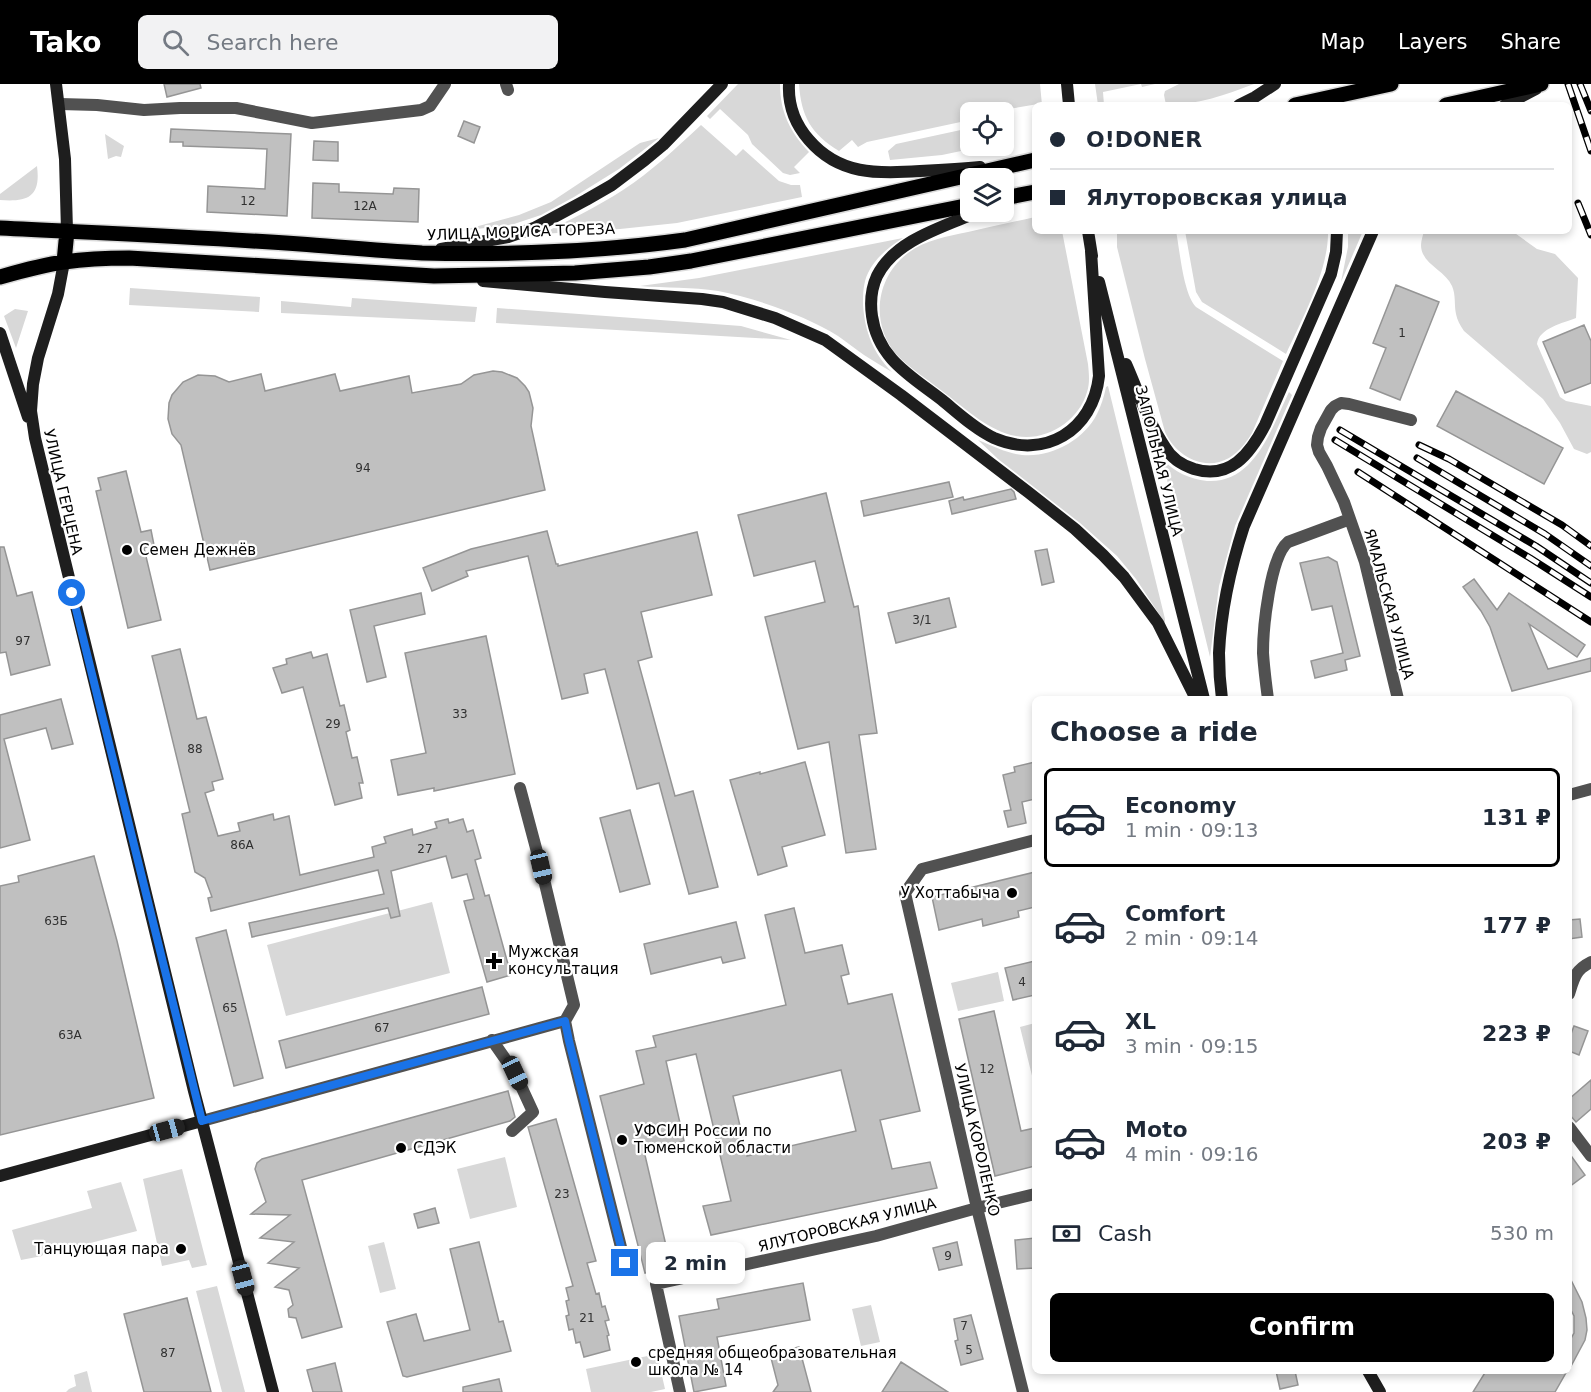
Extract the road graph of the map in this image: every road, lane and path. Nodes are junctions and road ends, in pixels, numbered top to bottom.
1 (56, 84) edge
2 (445, 84) edge
3 (722, 84) edge
4 (789, 84) edge
5 (1067, 84) edge
6 (1275, 84) edge
7 (1391, 84) edge
8 (1543, 84) edge
9 (1069, 102) edge
10 (1246, 102) edge
11 (1309, 102) edge
12 (1460, 102) edge
13 (1510, 102) edge
14 (60, 104) junction
15 (1032, 161) edge
16 (992, 168) edge
17 (960, 170) edge
18 (960, 175) edge
19 (1032, 193) edge
20 (1014, 196) edge
21 (960, 207) edge
22 (960, 220) edge
23 (0, 228) edge
24 (67, 231) junction
25 (1088, 234) edge
26 (1337, 234) edge
27 (1372, 234) edge
28 (1091, 251) junction
29 (421, 252) junction
30 (64, 262) junction
31 (434, 276) junction
32 (0, 277) edge
33 (1111, 330) junction
34 (0, 333) edge
35 (1411, 420) dead end
36 (34, 438) junction
37 (1350, 519) junction
38 (1195, 696) edge
39 (1203, 696) edge
40 (1222, 696) edge
41 (1268, 696) edge
42 (1397, 696) edge
43 (520, 788) dead end
44 (1591, 789) edge
45 (1572, 794) edge
46 (1032, 841) edge
47 (1591, 962) edge
48 (1572, 985) edge
49 (565, 1021) junction
50 (492, 1040) junction
51 (202, 1121) junction
52 (512, 1131) dead end
53 (1572, 1131) edge
54 (1591, 1156) edge
55 (0, 1176) edge
56 (1032, 1195) edge
57 (977, 1208) junction
58 (625, 1263) dead end
59 (1369, 1374) edge
60 (1370, 1374) edge
61 (273, 1392) edge
62 (680, 1392) edge
63 (1023, 1392) edge
64 (1372, 1392) edge
65 (1380, 1392) edge

1 - 14 street
2 - 14 street
3 - 29 street
4 - 17 street
5 - 9 street
6 - 10 street
7 - 11 main road
8 - 12 main road
8 - 13 street
14 - 24 street
15 - 16 main road, УЛИЦА МОРИСА ТОРЕЗА
18 - 29 main road, УЛИЦА МОРИСА ТОРЕЗА
19 - 20 main road
21 - 31 main road
22 - 28 street
23 - 24 main road, УЛИЦА МОРИСА ТОРЕЗА
24 - 29 main road, УЛИЦА МОРИСА ТОРЕЗА
24 - 30 main road
25 - 28 street, ЗАПОЛЬНАЯ УЛИЦА
26 - 33 street
27 - 40 street
28 - 33 street, ЗАПОЛЬНАЯ УЛИЦА
30 - 31 main road
30 - 32 main road
30 - 36 street, УЛИЦА ГЕРЦЕНА
31 - 38 street
33 - 39 street, ЗАПОЛЬНАЯ УЛИЦА
34 - 36 street
35 - 37 street, ЯМАЛЬСКАЯ УЛИЦА
36 - 51 street, УЛИЦА ГЕРЦЕНА
37 - 41 street
37 - 42 street, ЯМАЛЬСКАЯ УЛИЦА
43 - 49 street
44 - 45 street
46 - 57 street, УЛИЦА КОРОЛЕНКО
47 - 48 street
49 - 50 street
49 - 58 street
50 - 51 street
50 - 52 street
51 - 55 street
51 - 61 street, УЛИЦА ГЕРЦЕНА
53 - 54 street
56 - 57 street
57 - 62 street, ЯЛУТОРОВСКАЯ УЛИЦА
57 - 63 street, УЛИЦА КОРОЛЕНКО
59 - 64 street
60 - 65 street

